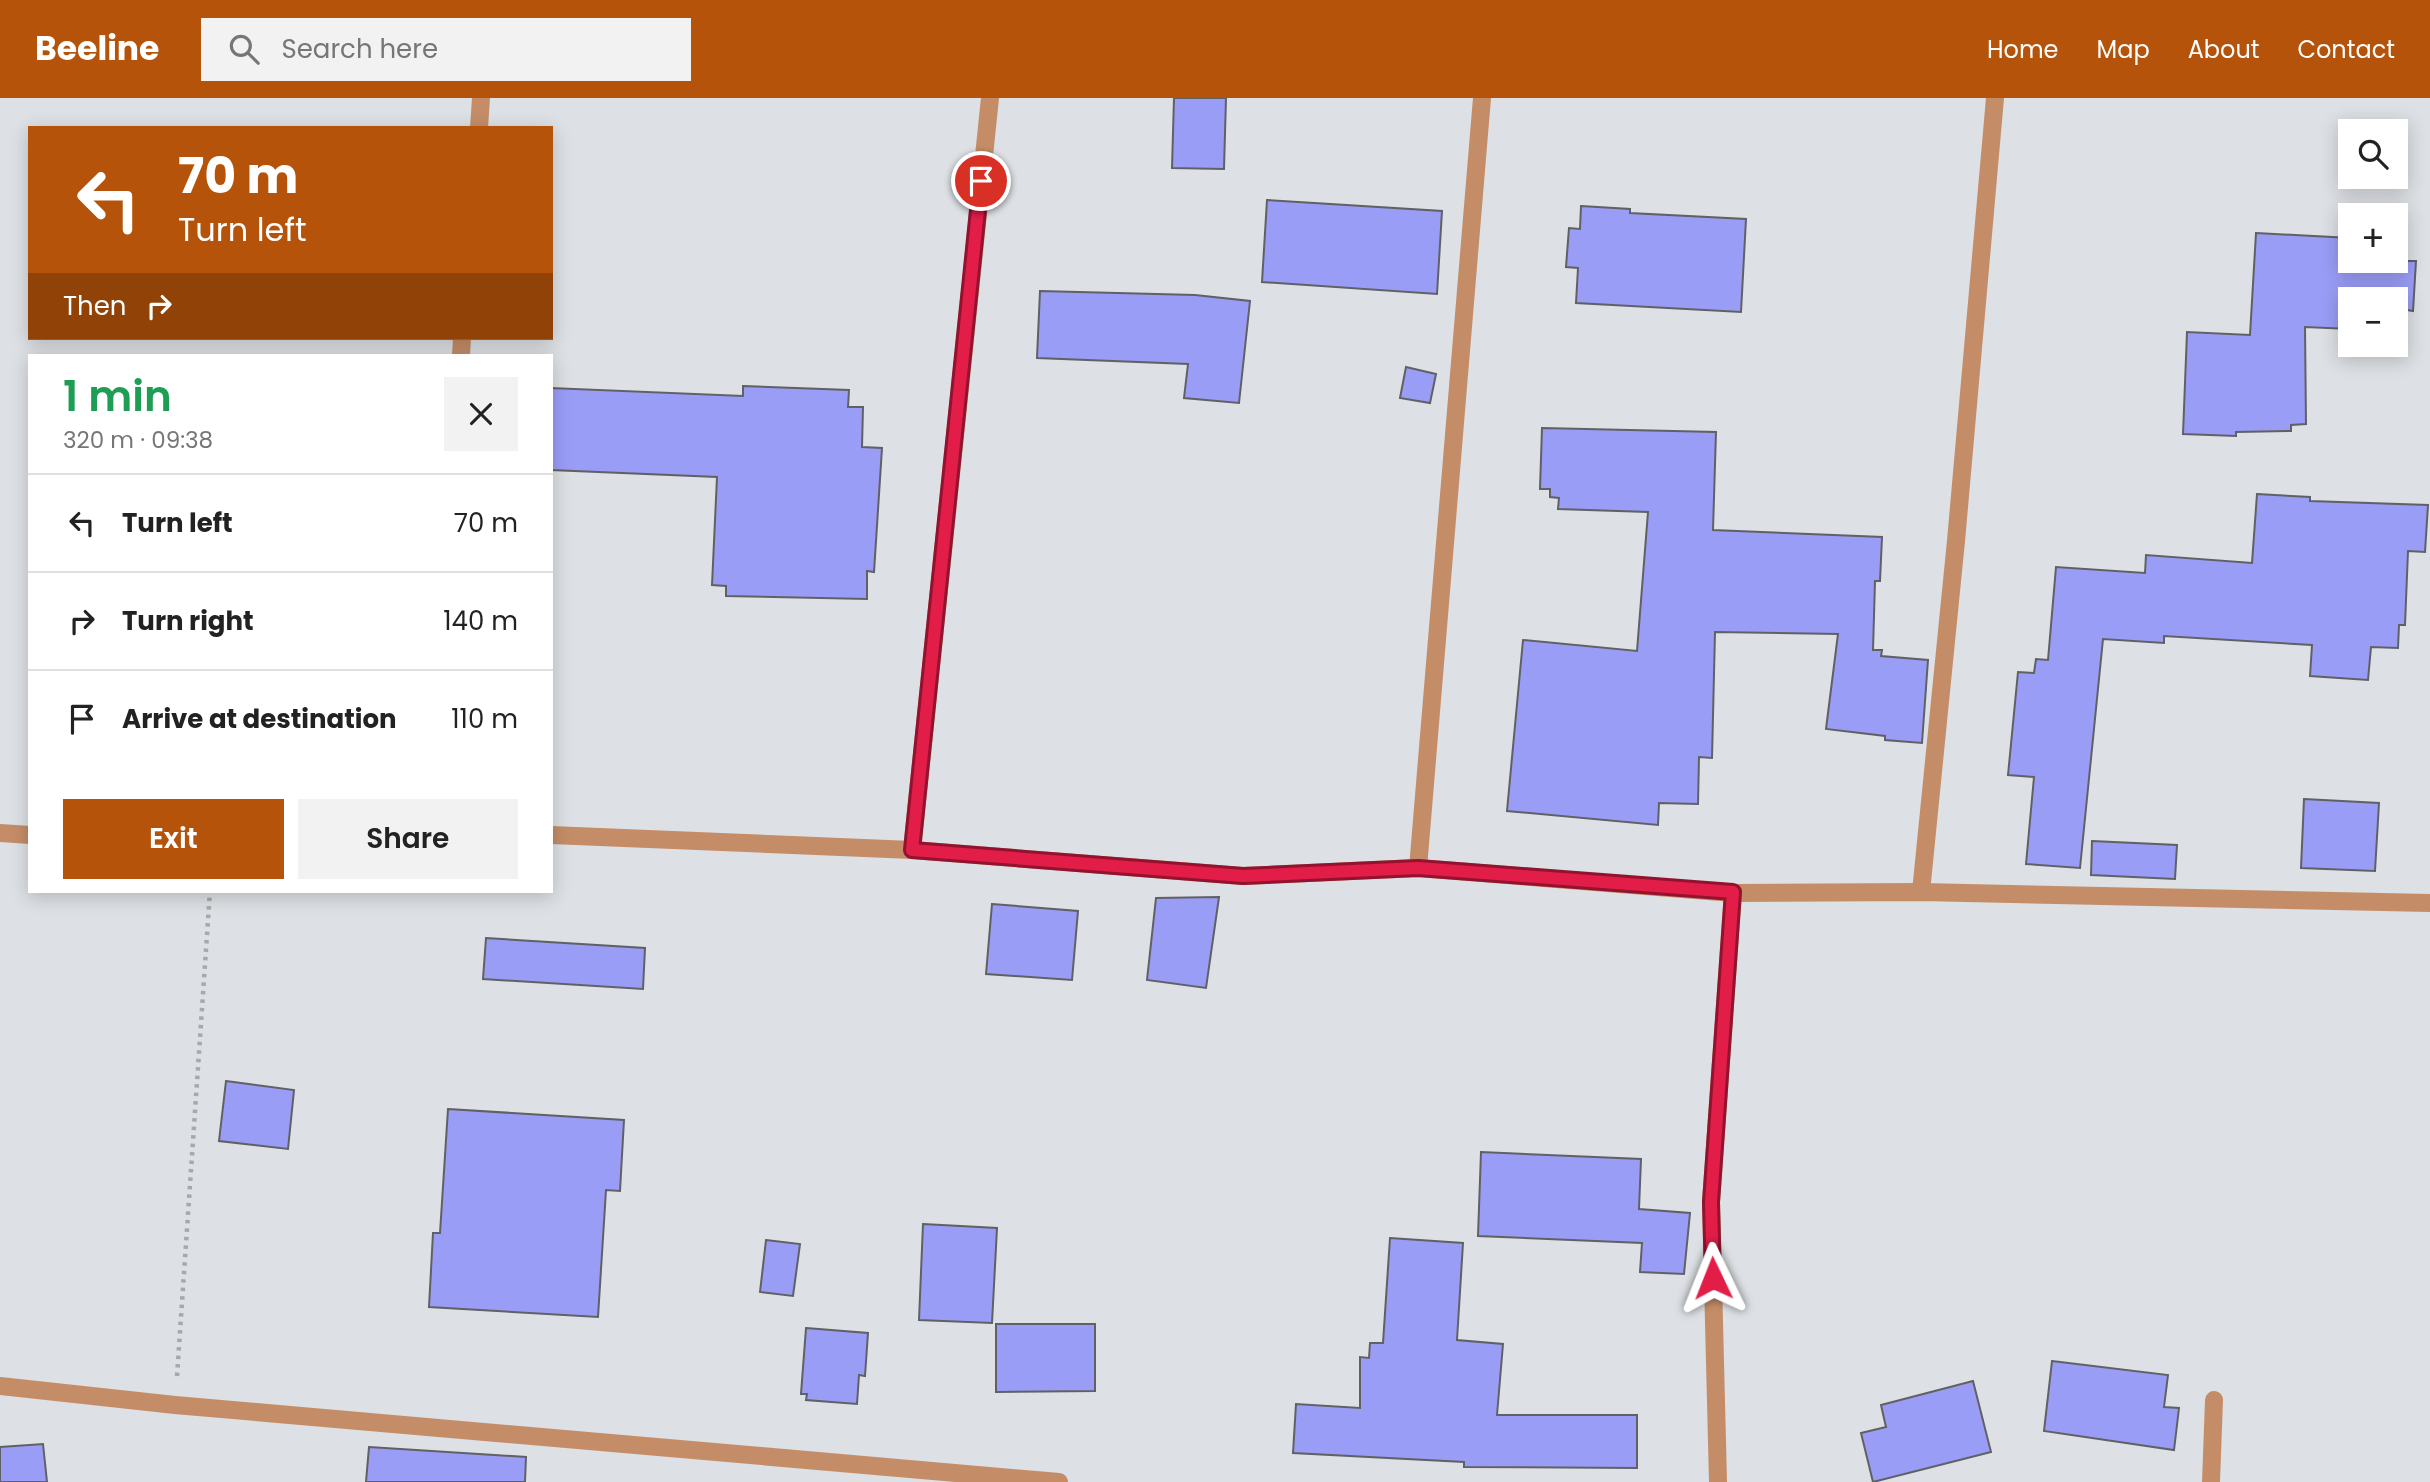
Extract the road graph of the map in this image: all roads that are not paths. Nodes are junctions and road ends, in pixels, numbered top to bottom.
1 (481, 98) edge
2 (990, 98) edge
3 (1482, 98) edge
4 (1995, 98) edge
5 (479, 126) edge
6 (0, 833) edge
7 (28, 835) edge
8 (553, 835) edge
9 (912, 850) junction
10 (1418, 868) junction
11 (1733, 892) junction
12 (1921, 892) junction
13 (2430, 902) edge
14 (0, 1386) edge
15 (2214, 1400) dead end
16 (1059, 1482) edge
17 (1718, 1482) edge
18 (2211, 1482) edge

1 - 5 street
2 - 9 street
3 - 10 street
4 - 12 street
6 - 7 street
8 - 9 street
9 - 10 street
10 - 11 street
11 - 12 street
11 - 17 street
12 - 13 street
14 - 16 street
15 - 18 street

